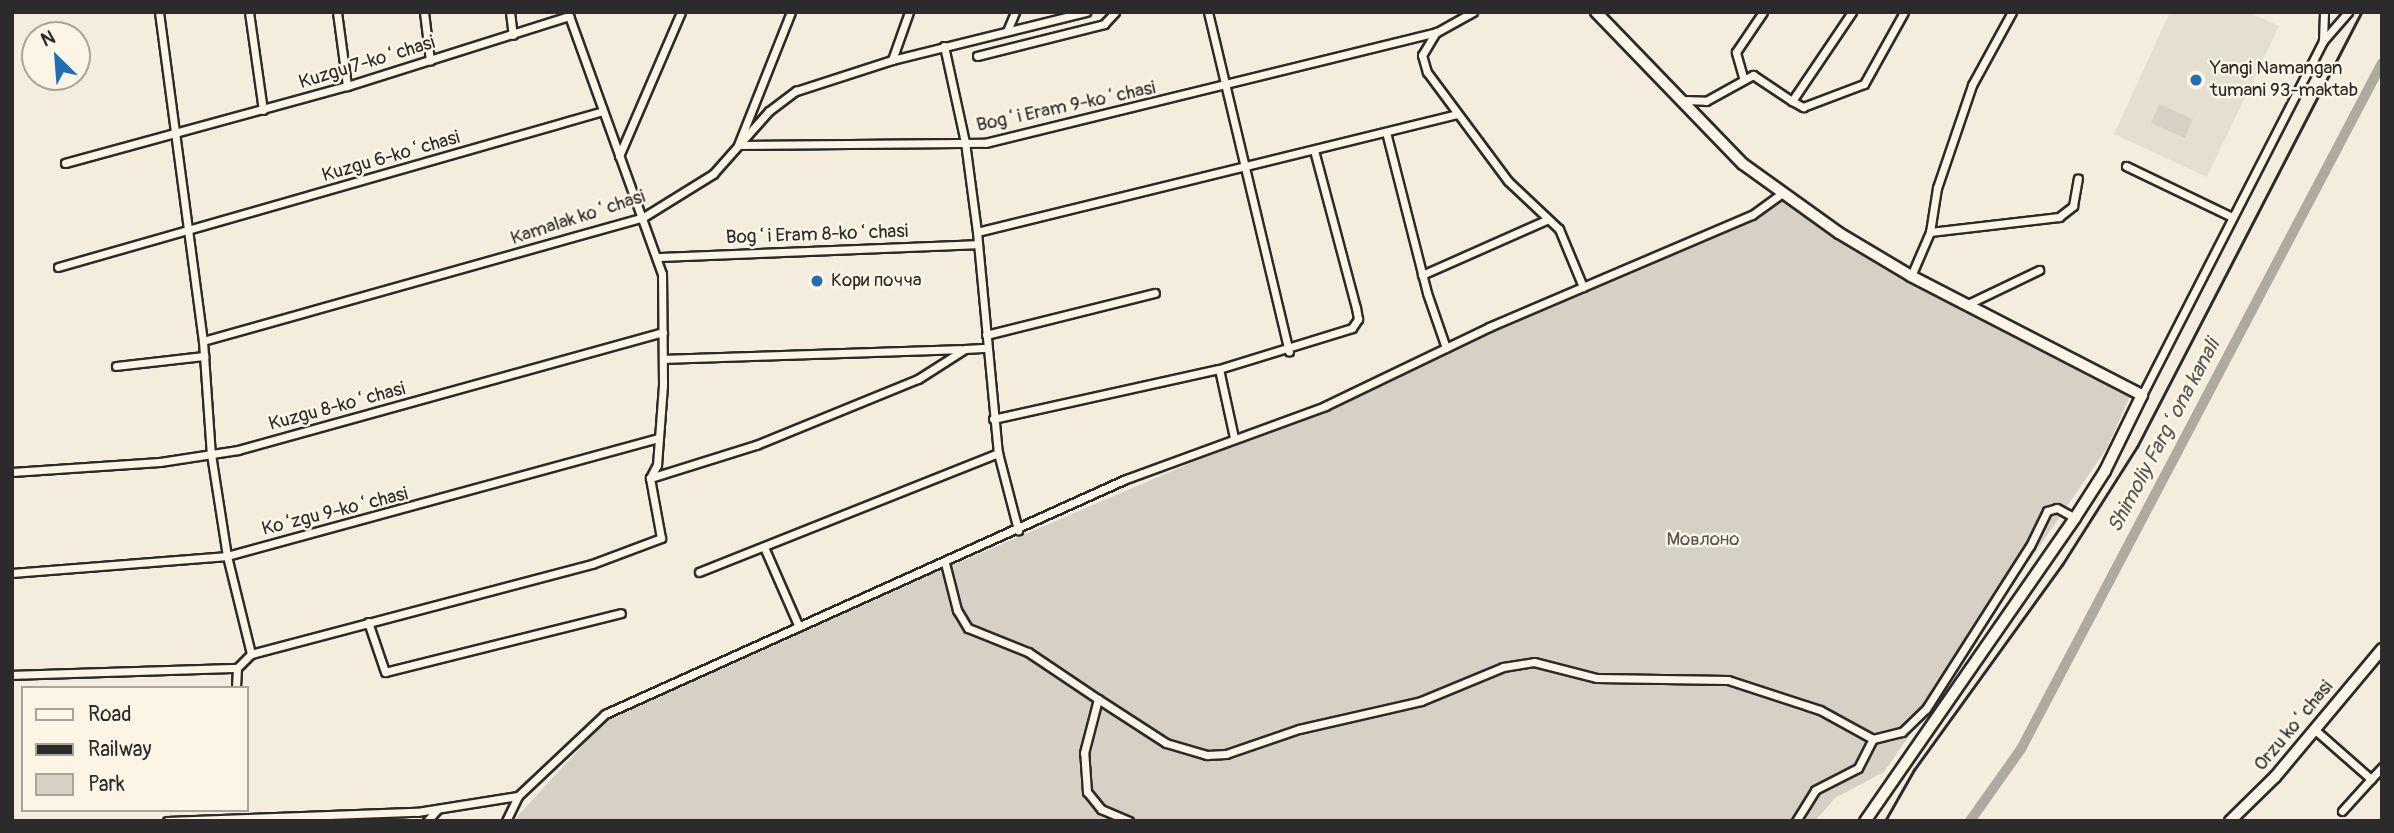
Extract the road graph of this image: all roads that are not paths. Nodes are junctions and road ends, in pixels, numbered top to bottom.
1 (159, 12) edge
2 (249, 12) edge
3 (337, 12) edge
4 (424, 12) edge
5 (510, 12) edge
6 (681, 12) edge
7 (791, 12) edge
8 (909, 12) edge
9 (1015, 12) edge
10 (1086, 12) edge
11 (1115, 12) edge
12 (1208, 12) edge
13 (1473, 12) edge
14 (1596, 12) edge
15 (1763, 12) edge
16 (1852, 12) edge
17 (1904, 12) edge
18 (2012, 12) edge
19 (2324, 12) edge
20 (2348, 12) edge
21 (570, 14) edge
22 (1007, 31) junction
23 (1437, 32) junction
24 (513, 35) junction
25 (2323, 41) junction
26 (944, 46) junction
27 (977, 56) dead end
28 (892, 60) junction
29 (430, 61) junction
30 (1743, 77) junction
31 (347, 86) junction
32 (1223, 87) junction
33 (1676, 99) junction
34 (1792, 101) junction
35 (263, 110) junction
36 (603, 111) junction
37 (1456, 114) junction
38 (1386, 132) junction
39 (173, 136) junction
40 (965, 142) junction
41 (742, 145) junction
42 (1314, 150) junction
43 (734, 154) junction
44 (619, 156) junction
45 (65, 163) dead end
46 (2126, 166) dead end
47 (1244, 168) junction
48 (2078, 178) dead end
49 (1784, 192) junction
50 (2232, 217) junction
51 (642, 218) junction
52 (1546, 220) junction
53 (977, 232) junction
54 (1930, 232) junction
55 (187, 234) junction
56 (978, 244) junction
57 (657, 257) junction
58 (58, 267) dead end
59 (2039, 270) dead end
60 (1422, 275) junction
61 (1910, 276) junction
62 (1583, 287) junction
63 (1155, 293) dead end
64 (1968, 304) junction
65 (663, 332) junction
66 (986, 335) junction
67 (202, 341) junction
68 (987, 348) junction
69 (1446, 348) junction
70 (965, 349) junction
71 (1289, 351) junction
72 (204, 356) junction
73 (664, 359) junction
74 (117, 366) dead end
75 (1219, 369) junction
76 (2142, 394) junction
77 (993, 419) junction
78 (658, 438) junction
79 (1234, 438) junction
80 (998, 453) junction
81 (211, 454) junction
82 (12, 472) edge
83 (650, 478) junction
84 (2075, 518) junction
85 (1018, 530) junction
86 (764, 547) junction
87 (227, 556) junction
88 (945, 563) junction
89 (699, 572) dead end
90 (12, 573) edge
91 (621, 612) dead end
92 (368, 622) junction
93 (799, 627) junction
94 (2382, 649) edge
95 (251, 654) junction
96 (237, 668) junction
97 (12, 675) edge
98 (236, 686) edge
99 (1098, 699) junction
100 (2314, 729) junction
101 (1873, 739) junction
102 (2382, 767) edge
103 (2371, 779) junction
104 (518, 796) junction
105 (437, 810) junction
106 (2342, 811) dead end
107 (225, 816) edge
108 (167, 821) edge
109 (427, 821) edge
110 (506, 821) edge
111 (1129, 821) edge
112 (1796, 821) edge
113 (1866, 821) edge
114 (2230, 821) edge

1 - 39 street
2 - 35 street
3 - 31 street
4 - 29 street
5 - 24 street
6 - 44 street
7 - 43 street
8 - 28 street
9 - 22 street
10 - 22 street, Kamalak koʻchasi
11 - 27 street
12 - 32 street
13 - 23 street, Bogʻi Eram 9-koʻchasi
14 - 33 street
15 - 30 street
16 - 34 street
17 - 34 street
18 - 54 street
19 - 25 street
20 - 25 street
21 - 24 street, Kuzgu 7-koʻchasi
21 - 36 street
22 - 26 street, Kamalak koʻchasi
23 - 32 street, Bogʻi Eram 9-koʻchasi
23 - 37 street
24 - 29 street, Kuzgu 7-koʻchasi
25 - 50 street
26 - 28 street, Kamalak koʻchasi
26 - 40 street
28 - 41 street, Kamalak koʻchasi
29 - 31 street, Kuzgu 7-koʻchasi
30 - 33 street
30 - 34 street
31 - 35 street, Kuzgu 7-koʻchasi
32 - 40 street, Bogʻi Eram 9-koʻchasi
32 - 47 street
33 - 49 street
35 - 39 street, Kuzgu 7-koʻchasi
36 - 44 street
36 - 55 street, Kuzgu 6-koʻchasi
37 - 38 street
37 - 52 street
38 - 42 street
38 - 60 street
39 - 45 street, Kuzgu 7-koʻchasi
39 - 55 street
40 - 41 street
40 - 53 street, Bogʻi Eram 9-koʻchasi
41 - 43 street, Kamalak koʻchasi
42 - 47 street
42 - 71 street
43 - 51 street, Kamalak koʻchasi
44 - 51 street
46 - 50 street
47 - 53 street
47 - 71 street
48 - 54 street
49 - 61 street
49 - 62 street
50 - 76 street
51 - 57 street
51 - 67 street, Kamalak koʻchasi
52 - 60 street
52 - 62 street
53 - 56 street, Bogʻi Eram 9-koʻchasi
54 - 61 street
55 - 58 street, Kuzgu 6-koʻchasi
55 - 67 street
56 - 57 street, Bogʻi Eram 8-koʻchasi
56 - 66 street, Bogʻi Eram 9-koʻchasi
57 - 65 street
59 - 64 street
60 - 69 street
61 - 64 street
62 - 69 street
63 - 66 street
64 - 76 street
65 - 73 street
65 - 81 street, Kuzgu 8-koʻchasi
66 - 68 street, Bogʻi Eram 9-koʻchasi
67 - 72 street
68 - 70 street
68 - 77 street, Bogʻi Eram 9-koʻchasi
69 - 79 street
70 - 73 street
70 - 83 street
71 - 75 street
72 - 74 street
72 - 81 street
73 - 78 street
75 - 77 street
75 - 79 street
76 - 84 street
77 - 80 street, Bogʻi Eram 9-koʻchasi
78 - 83 street
78 - 87 street, Koʻzgu 9-koʻchasi
79 - 85 street
80 - 85 street, Bogʻi Eram 9-koʻchasi
80 - 86 street
81 - 82 street, Kuzgu 8-koʻchasi
81 - 87 street
83 - 92 street
84 - 101 street
84 - 113 street
85 - 88 street
86 - 89 street
86 - 93 street
87 - 90 street, Koʻzgu 9-koʻchasi
87 - 95 street
88 - 93 street
88 - 99 street
91 - 92 street
92 - 95 street
93 - 104 street
94 - 100 street, Orzu koʻchasi
95 - 96 street
96 - 97 street
96 - 98 street
99 - 101 street
99 - 111 street
100 - 103 street
100 - 114 street, Orzu koʻchasi
101 - 112 street
102 - 103 street
103 - 106 street
104 - 105 street
104 - 110 street
105 - 107 street
105 - 109 street
107 - 108 street

